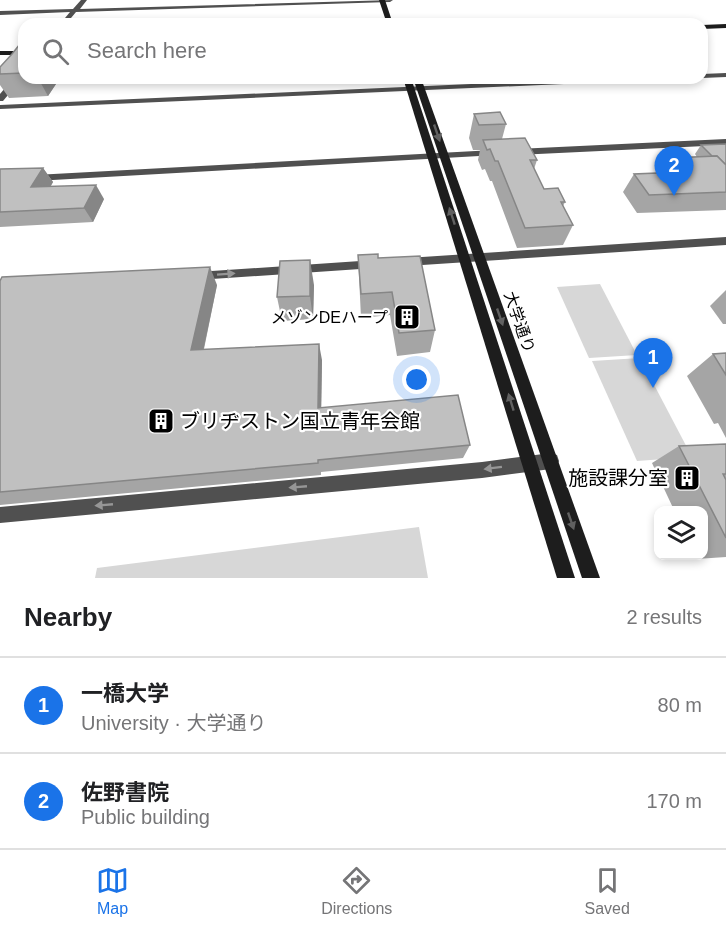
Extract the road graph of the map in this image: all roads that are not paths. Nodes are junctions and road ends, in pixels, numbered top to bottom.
1 (84, 0) edge
2 (382, 0) edge
3 (390, 0) edge
4 (75, 11) junction
5 (0, 13) edge
6 (69, 18) edge
7 (388, 18) edge
8 (396, 18) edge
9 (726, 26) edge
10 (708, 27) edge
11 (0, 53) edge
12 (18, 53) edge
13 (726, 75) edge
14 (708, 76) edge
15 (18, 78) edge
16 (397, 84) edge
17 (414, 84) edge
18 (0, 99) edge
19 (0, 107) edge
20 (726, 141) edge
21 (438, 156) junction
22 (21, 179) edge
23 (726, 241) edge
24 (465, 258) junction
25 (480, 258) junction
26 (186, 277) edge
27 (551, 461) junction
28 (530, 464) junction
29 (0, 515) edge
30 (567, 578) edge
31 (591, 578) edge

1 - 4 street
2 - 3 street
2 - 4 street
2 - 7 main road
3 - 8 main road
4 - 5 street
4 - 6 street
9 - 10 main road
11 - 12 main road
13 - 14 street
15 - 18 street
16 - 19 street
17 - 21 main road, 大学通り
20 - 21 street
21 - 22 street
24 -> 21 main road, 大学通り
21 - 25 main road, 大学通り
23 - 25 street
24 - 25 street
26 -> 24 street
28 -> 24 main road, 大学通り
25 -> 27 main road, 大学通り
27 - 28 street
27 -> 31 main road, 大学通り
28 -> 29 street
28 - 30 main road, 大学通り

